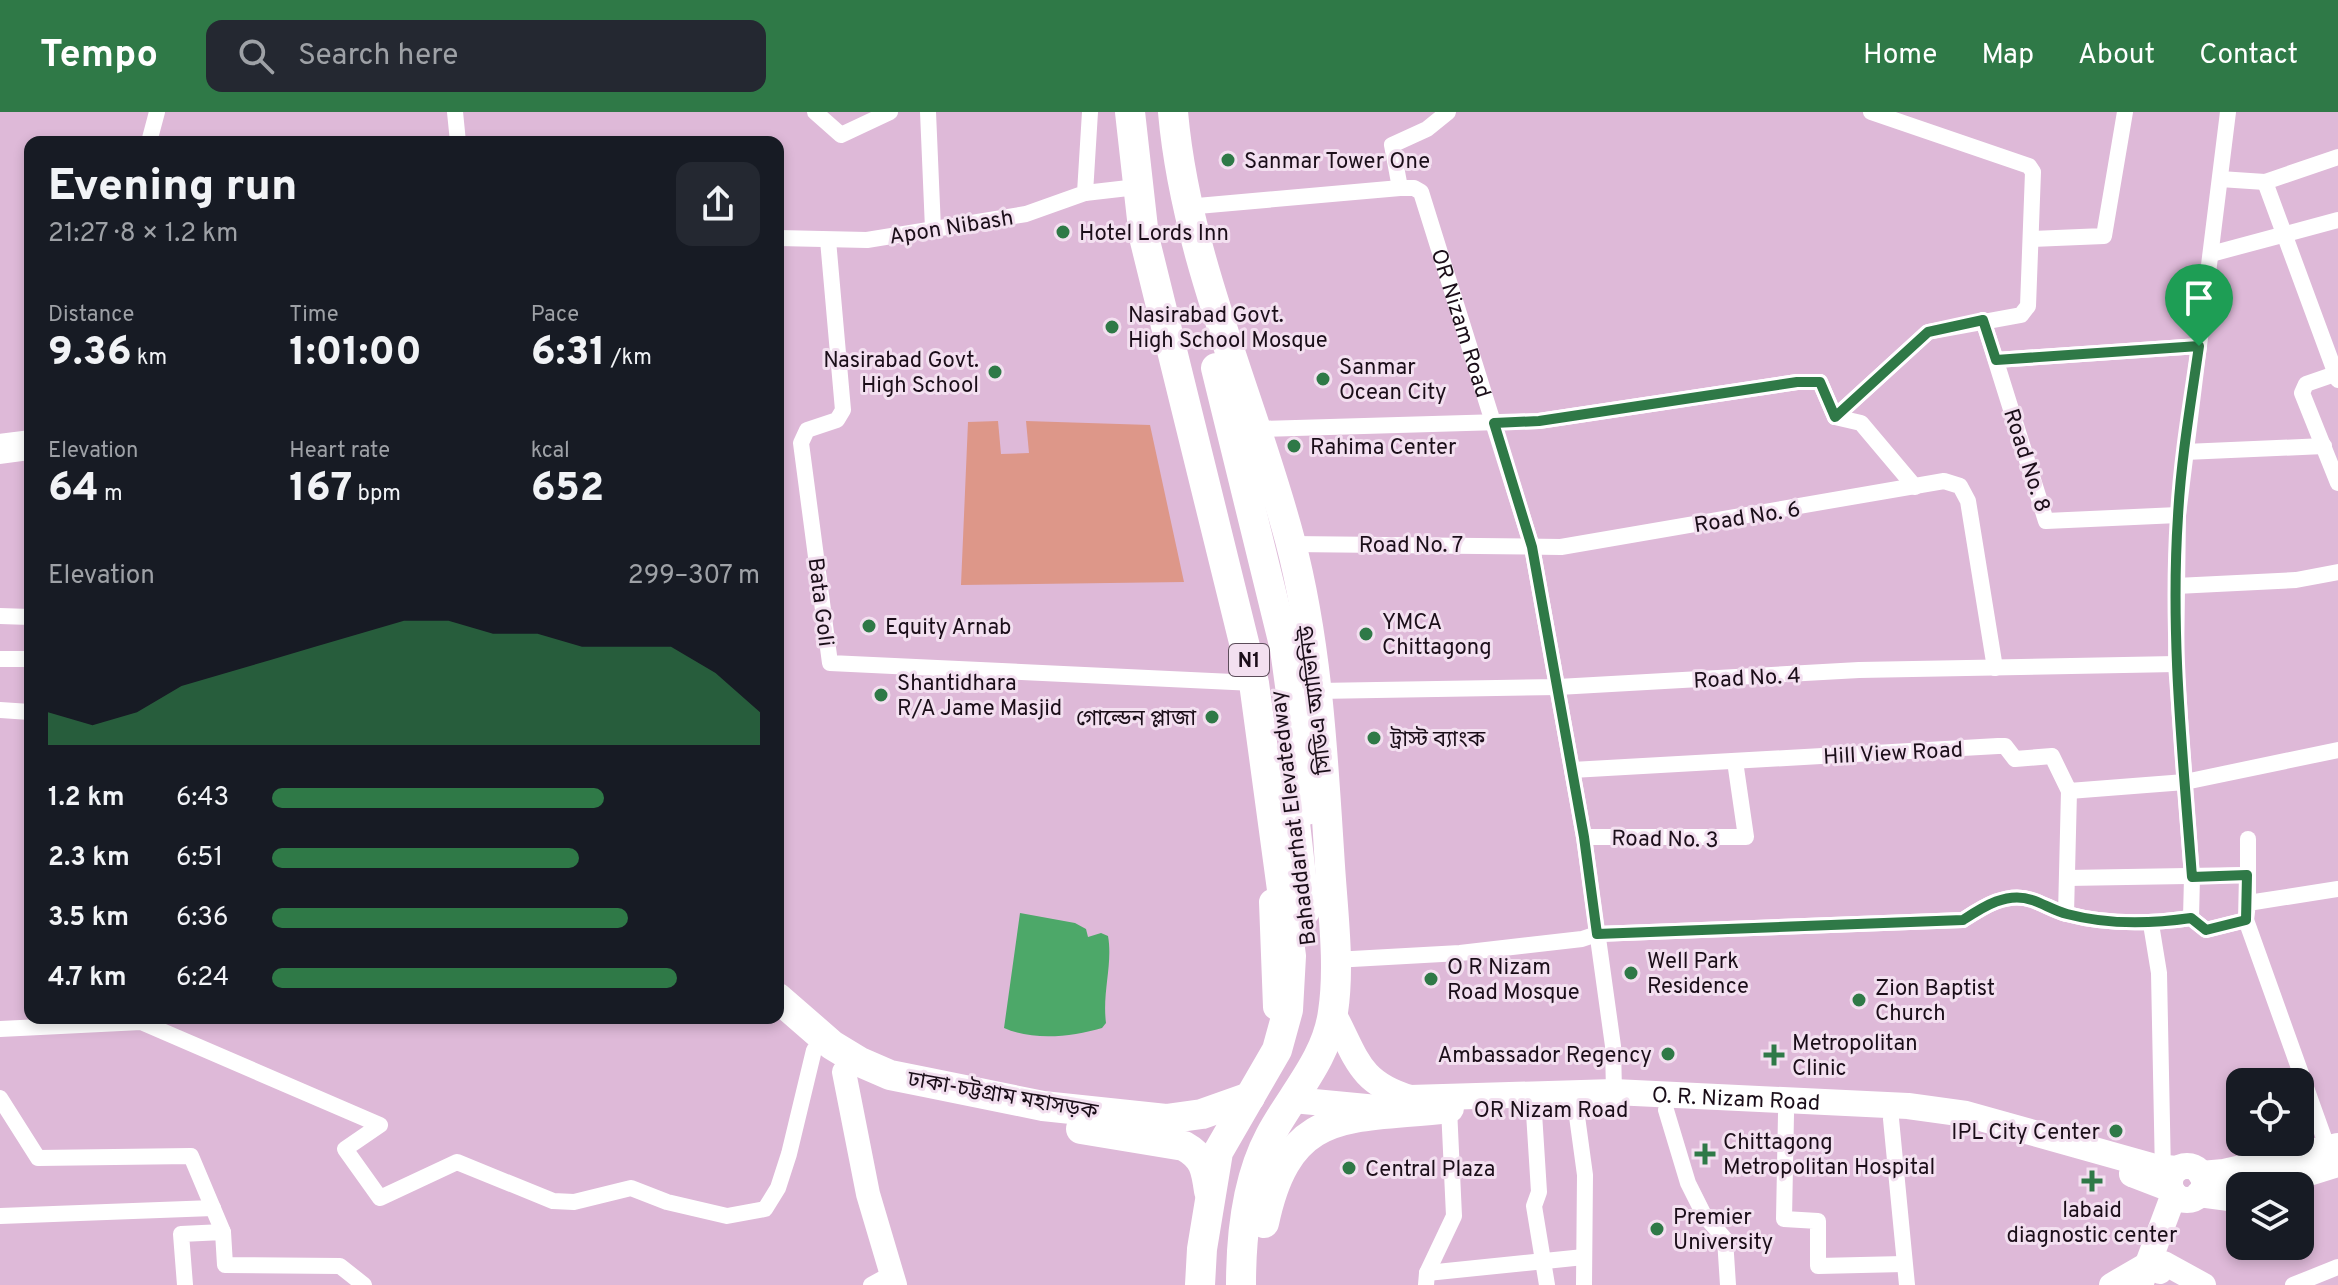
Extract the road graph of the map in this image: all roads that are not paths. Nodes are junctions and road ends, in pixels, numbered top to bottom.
1 (157, 112) edge
2 (455, 112) edge
3 (815, 112) edge
4 (890, 112) edge
5 (928, 112) edge
6 (1090, 112) edge
7 (1127, 112) edge
8 (1149, 112) edge
9 (1163, 112) edge
10 (1173, 112) edge
11 (1182, 112) edge
12 (1448, 112) edge
13 (1871, 112) edge
14 (2125, 112) edge
15 (2228, 112) edge
16 (151, 136) edge
17 (457, 136) edge
18 (2338, 157) edge
19 (2220, 179) junction
20 (2265, 182) junction
21 (1137, 187) junction
22 (1407, 188) junction
23 (1085, 193) junction
24 (1186, 207) junction
25 (2338, 220) edge
26 (933, 229) junction
27 (2285, 236) junction
28 (784, 238) edge
29 (2031, 239) junction
30 (828, 240) junction
31 (2211, 254) junction
32 (1983, 320) junction
33 (2199, 346) junction
34 (1996, 360) junction
35 (2337, 377) edge
36 (1835, 417) junction
37 (1494, 423) junction
38 (1258, 429) junction
39 (24, 446) edge
40 (2324, 446) junction
41 (0, 449) edge
42 (2185, 452) junction
43 (24, 457) edge
44 (0, 459) edge
45 (2338, 483) edge
46 (1915, 487) junction
47 (2178, 515) junction
48 (1291, 544) junction
49 (1532, 547) junction
50 (2338, 572) edge
51 (2176, 586) junction
52 (0, 616) edge
53 (24, 617) edge
54 (0, 659) edge
55 (24, 659) edge
56 (2176, 664) junction
57 (1995, 668) junction
58 (1254, 683) junction
59 (1558, 687) junction
60 (1317, 691) junction
61 (0, 710) edge
62 (24, 712) edge
63 (2338, 750) edge
64 (1735, 761) junction
65 (1572, 770) junction
66 (2185, 782) junction
67 (2069, 791) junction
68 (1584, 837) junction
69 (2248, 839) dead end
70 (1329, 858) junction
71 (2247, 875) junction
72 (2192, 877) junction
73 (2067, 878) junction
74 (2338, 889) edge
75 (2247, 911) junction
76 (2066, 914) junction
77 (2191, 918) junction
78 (2151, 924) junction
79 (1597, 934) junction
80 (1334, 960) junction
81 (784, 1003) edge
82 (1333, 1013) junction
83 (101, 1024) edge
84 (146, 1024) edge
85 (784, 1024) edge
86 (0, 1029) edge
87 (814, 1050) junction
88 (1277, 1050) junction
89 (844, 1072) junction
90 (1614, 1092) junction
91 (1250, 1097) junction
92 (0, 1098) edge
93 (1293, 1100) junction
94 (1449, 1108) junction
95 (1576, 1109) junction
96 (1666, 1110) junction
97 (1534, 1113) junction
98 (1786, 1114) junction
99 (1891, 1119) junction
100 (2335, 1153) edge
101 (2296, 1172) edge
102 (2180, 1184) junction
103 (2226, 1197) edge
104 (1210, 1201) junction
105 (213, 1208) junction
106 (0, 1216) edge
107 (223, 1232) junction
108 (1584, 1257) junction
109 (1544, 1262) junction
110 (1904, 1264) junction
111 (2338, 1267) edge
112 (2153, 1274) edge
113 (1427, 1279) edge
114 (886, 1281) edge
115 (185, 1285) edge
116 (364, 1285) edge
117 (1200, 1285) edge
118 (1223, 1285) edge
119 (1234, 1285) edge
120 (1241, 1285) edge
121 (1249, 1285) edge
122 (1547, 1285) edge
123 (1584, 1285) edge
124 (1728, 1285) edge
125 (1907, 1285) edge
126 (2111, 1285) edge
127 (2204, 1285) edge
128 (2293, 1285) edge

1 - 16 street
2 - 17 street
3 - 4 street
5 - 26 street
6 - 23 street
7 - 21 highway, N1
7 - 88 main road
8 - 118 highway, Bahaddarhat Elevatedway
9 - 119 highway, Bahaddarhat Elevatedway
10 - 24 highway, সিডিএ অ্যাভিনিউ
11 - 70 main road
12 - 22 street, OR Nizam Road
13 - 29 street
14 - 29 street
15 - 19 street
18 - 20 street
19 - 20 street
19 - 31 street
20 - 27 street
21 - 23 street, Apon Nibash
21 - 58 highway, N1
22 - 24 street
22 - 37 street, OR Nizam Road
23 - 26 street, Apon Nibash
24 - 38 highway, সিডিএ অ্যাভিনিউ
25 - 27 street
26 - 30 street, Apon Nibash
27 - 31 street
27 - 35 street
28 - 30 street, Apon Nibash
29 - 32 street
30 - 58 street, Bata Goli
31 - 33 street
32 - 34 street, Road No. 8
32 - 36 street
33 - 34 street
33 - 42 street
34 - 47 street, Road No. 8
35 - 40 street
36 - 37 street
36 - 46 street
37 - 38 street
37 - 49 street, OR Nizam Road
38 - 48 highway, সিডিএ অ্যাভিনিউ
39 - 41 highway
40 - 42 street
40 - 45 street
42 - 47 street
43 - 44 highway
46 - 49 street, Road No. 6
46 - 57 street, Road No. 6
47 - 51 street
48 - 49 street, Road No. 7
48 - 60 highway, সিডিএ অ্যাভিনিউ
49 - 59 street, OR Nizam Road
50 - 51 street
51 - 56 street
52 - 53 street
54 - 55 street
56 - 57 street, Road No. 4
56 - 66 street
57 - 59 street, Road No. 4
58 - 88 highway, N1
59 - 60 street, Road No. 4
59 - 65 street, OR Nizam Road
60 - 70 highway, সিডিএ অ্যাভিনিউ
61 - 62 street
63 - 66 street
64 - 65 street, Hill View Road
64 - 67 street, Hill View Road
64 - 68 street, Road No. 3
65 - 68 street, OR Nizam Road
66 - 67 street
66 - 72 street
67 - 73 street
68 - 79 street, OR Nizam Road
69 - 71 street
70 - 80 highway, সিডিএ অ্যাভিনিউ
71 - 72 street
71 - 75 street
72 - 73 street
72 - 77 street
73 - 76 street
74 - 75 street
75 - 77 street
75 - 100 street
76 - 78 street
76 - 79 street
77 - 78 street
78 - 102 street
79 - 80 street
79 - 90 street, OR Nizam Road
80 - 82 highway, সিডিএ অ্যাভিনিউ
81 - 91 highway, ঢাকা-চট্টগ্রাম মহাসড়ক
82 - 90 main road, O. R. Nizam Road
82 - 93 highway, সিডিএ অ্যাভিনিউ
83 - 86 street
84 - 87 street
85 - 87 highway, ঢাকা-চট্টগ্রাম মহাসড়ক / N1
87 - 89 highway, ঢাকা-চট্টগ্রাম মহাসড়ক / N1
88 - 91 highway, N1
89 - 104 highway, ঢাকা-চট্টগ্রাম মহাসড়ক / N1
89 - 114 street
90 - 102 main road, O. R. Nizam Road
91 - 104 highway, N1
92 - 105 street
93 - 94 main road
93 - 120 highway, সিডিএ অ্যাভিনিউ
94 - 97 main road, OR Nizam Road
94 - 113 street
94 - 121 highway
95 - 96 main road, OR Nizam Road
95 - 97 main road, OR Nizam Road
95 - 108 street
96 - 98 main road, OR Nizam Road
96 - 124 street
97 - 109 street
98 - 99 main road, OR Nizam Road
98 - 110 street
99 - 102 main road, OR Nizam Road
99 - 110 street
100 - 101 main road
100 - 102 main road, O. R. Nizam Road
102 - 103 main road, O. R. Nizam Road
102 - 112 main road
104 - 117 highway, N1
105 - 106 street
105 - 107 street
107 - 115 street
107 - 116 street
108 - 109 street
108 - 123 street
109 - 113 street
109 - 122 street
110 - 125 street
111 - 128 street
112 - 126 street
112 - 127 street

